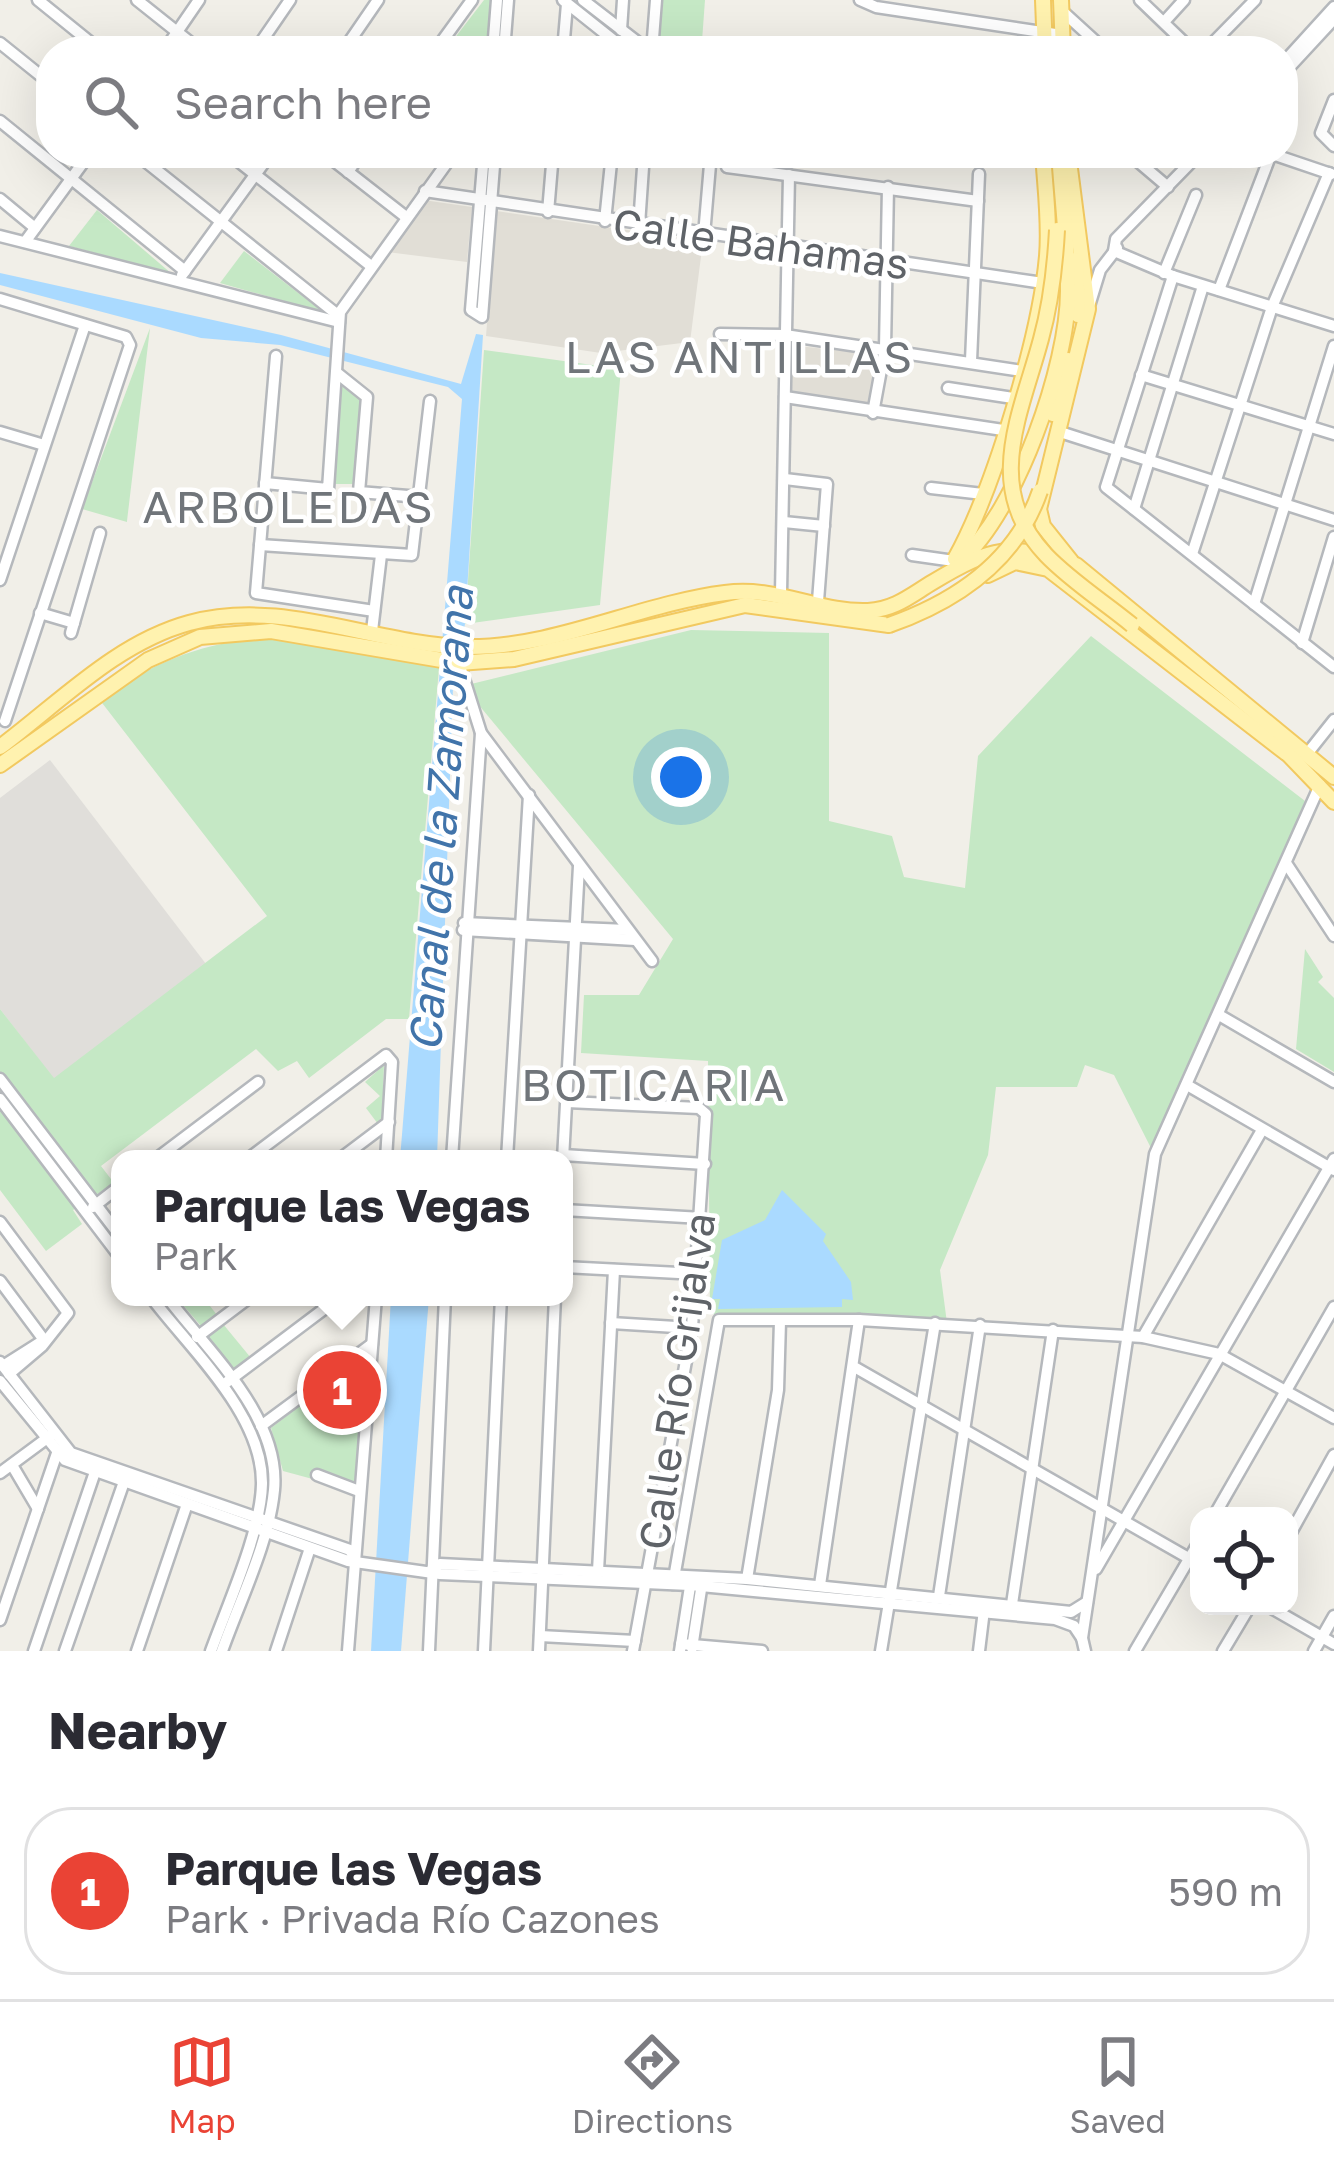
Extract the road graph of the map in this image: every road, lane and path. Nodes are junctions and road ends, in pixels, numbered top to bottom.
1 (38, 0) edge
2 (136, 0) edge
3 (200, 0) edge
4 (290, 0) edge
5 (379, 0) edge
6 (472, 0) edge
7 (497, 0) edge
8 (508, 0) edge
9 (583, 0) edge
10 (623, 0) edge
11 (656, 0) edge
12 (860, 0) edge
13 (1043, 0) edge
14 (1140, 0) edge
15 (1184, 0) edge
16 (1256, 0) edge
17 (565, 2) edge
18 (1334, 2) edge
19 (1061, 5) edge
20 (1334, 19) edge
21 (1164, 22) junction
22 (621, 30) junction
23 (177, 32) junction
24 (1044, 32) junction
25 (82, 36) edge
26 (174, 36) edge
27 (182, 36) edge
28 (265, 36) edge
29 (354, 36) edge
30 (446, 36) edge
31 (494, 36) edge
32 (505, 36) edge
33 (564, 36) edge
34 (606, 36) edge
35 (629, 36) edge
36 (652, 36) edge
37 (1044, 36) edge
38 (1051, 36) edge
39 (1063, 36) edge
40 (1091, 36) edge
41 (1178, 36) edge
42 (1220, 36) edge
43 (0, 43) edge
44 (1298, 45) edge
45 (1298, 58) edge
46 (36, 72) edge
47 (1334, 100) edge
48 (0, 122) edge
49 (1334, 146) edge
50 (36, 151) edge
51 (1298, 163) edge
52 (56, 168) edge
53 (78, 168) edge
54 (153, 168) edge
55 (246, 168) edge
56 (260, 168) edge
57 (343, 168) edge
58 (351, 168) edge
59 (443, 168) edge
60 (485, 168) edge
61 (492, 168) edge
62 (552, 168) edge
63 (610, 168) edge
64 (643, 168) edge
65 (711, 168) edge
66 (735, 168) edge
67 (1046, 168) edge
68 (1048, 168) edge
69 (1060, 168) edge
70 (1070, 168) edge
71 (1145, 168) edge
72 (1189, 168) edge
73 (1190, 168) edge
74 (1264, 168) edge
75 (348, 172) junction
76 (979, 173) dead end
77 (1331, 174) edge
78 (255, 175) junction
79 (789, 175) junction
80 (70, 179) junction
81 (888, 188) junction
82 (1168, 188) junction
83 (425, 191) junction
84 (1196, 195) dead end
85 (0, 199) edge
86 (978, 200) junction
87 (486, 203) junction
88 (548, 212) junction
89 (406, 218) junction
90 (605, 221) junction
91 (219, 224) junction
92 (639, 225) junction
93 (1076, 225) junction
94 (35, 228) junction
95 (0, 236) edge
96 (709, 236) junction
97 (26, 242) junction
98 (787, 246) junction
99 (1114, 251) junction
100 (886, 261) junction
101 (371, 266) junction
102 (185, 271) junction
103 (975, 274) junction
104 (1169, 274) junction
105 (177, 282) junction
106 (1042, 283) junction
107 (1203, 286) junction
108 (1219, 290) junction
109 (0, 299) edge
110 (1272, 307) junction
111 (1088, 309) junction
112 (1334, 311) edge
113 (339, 319) junction
114 (85, 325) junction
115 (1331, 325) edge
116 (720, 334) dead end
117 (785, 335) junction
118 (1334, 346) edge
119 (885, 348) junction
120 (276, 356) dead end
121 (971, 361) junction
122 (338, 362) junction
123 (1022, 371) junction
124 (1141, 375) junction
125 (1173, 382) junction
126 (948, 388) dead end
127 (785, 397) junction
128 (1013, 398) junction
129 (430, 400) dead end
130 (1240, 404) junction
131 (873, 413) junction
132 (1308, 425) junction
133 (1057, 431) junction
134 (0, 432) edge
135 (1334, 434) edge
136 (1001, 437) junction
137 (44, 445) junction
138 (1029, 452) junction
139 (1116, 452) junction
140 (1148, 461) junction
141 (785, 479) junction
142 (1215, 482) junction
143 (265, 483) junction
144 (931, 488) dead end
145 (1040, 491) junction
146 (983, 494) junction
147 (420, 497) junction
148 (1283, 503) junction
149 (1135, 508) junction
150 (1334, 520) edge
151 (784, 522) junction
152 (824, 526) junction
153 (100, 533) dead end
154 (1334, 537) edge
155 (260, 545) junction
156 (1192, 554) junction
157 (381, 555) junction
158 (912, 555) dead end
159 (954, 561) junction
160 (1076, 565) junction
161 (938, 579) junction
162 (0, 580) edge
163 (782, 593) junction
164 (955, 598) junction
165 (818, 601) junction
166 (1254, 604) junction
167 (374, 610) junction
168 (40, 613) junction
169 (681, 618) junction
170 (372, 632) junction
171 (1301, 643) junction
172 (438, 653) junction
173 (459, 663) junction
174 (1334, 667) edge
175 (2, 717) edge
176 (1334, 720) edge
177 (481, 733) junction
178 (7, 742) edge
179 (1286, 753) junction
180 (1307, 754) junction
181 (0, 766) edge
182 (1327, 781) edge
183 (529, 795) junction
184 (1334, 802) edge
185 (1286, 863) junction
186 (580, 866) junction
187 (463, 926) junction
188 (518, 930) junction
189 (574, 932) junction
190 (631, 935) junction
191 (1334, 936) edge
192 (652, 961) dead end
193 (1220, 1015) junction
194 (0, 1079) edge
195 (257, 1082) dead end
196 (1334, 1082) edge
197 (1187, 1085) junction
198 (0, 1099) edge
199 (567, 1102) junction
200 (23, 1119) junction
201 (388, 1122) junction
202 (1262, 1130) junction
203 (168, 1150) edge
204 (260, 1150) edge
205 (352, 1150) edge
206 (386, 1150) edge
207 (452, 1150) edge
208 (507, 1150) edge
209 (564, 1150) edge
210 (573, 1157) edge
211 (705, 1164) junction
212 (1332, 1165) edge
213 (111, 1193) edge
214 (91, 1208) junction
215 (573, 1211) edge
216 (702, 1218) junction
217 (0, 1222) edge
218 (111, 1227) edge
219 (12, 1237) junction
220 (111, 1242) edge
221 (0, 1246) edge
222 (573, 1268) edge
223 (614, 1270) junction
224 (698, 1274) junction
225 (0, 1281) edge
226 (164, 1306) edge
227 (166, 1306) edge
228 (238, 1306) edge
229 (328, 1306) edge
230 (375, 1306) edge
231 (445, 1306) edge
232 (501, 1306) edge
233 (555, 1306) edge
234 (1334, 1307) edge
235 (859, 1320) junction
236 (780, 1321) junction
237 (610, 1323) junction
238 (935, 1323) junction
239 (980, 1325) junction
240 (692, 1328) junction
241 (1053, 1330) junction
242 (1129, 1335) junction
243 (197, 1337) junction
244 (1143, 1337) junction
245 (44, 1340) junction
246 (372, 1344) junction
247 (1219, 1354) junction
248 (856, 1368) junction
249 (3, 1371) edge
250 (225, 1384) junction
251 (1287, 1389) junction
252 (19, 1396) junction
253 (923, 1405) junction
254 (0, 1410) edge
255 (1334, 1418) edge
256 (261, 1426) junction
257 (964, 1429) junction
258 (50, 1436) junction
259 (65, 1455) junction
260 (1334, 1455) edge
261 (12, 1465) junction
262 (96, 1467) junction
263 (1034, 1468) junction
264 (0, 1473) edge
265 (317, 1474) dead end
266 (125, 1477) junction
267 (359, 1491) junction
268 (187, 1504) junction
269 (1219, 1507) edge
270 (1102, 1508) junction
271 (38, 1509) junction
272 (1126, 1519) junction
273 (1298, 1520) edge
274 (260, 1524) junction
275 (75, 1530) junction
276 (103, 1540) junction
277 (310, 1548) junction
278 (354, 1558) junction
279 (1190, 1559) edge
280 (1190, 1567) edge
281 (432, 1569) junction
282 (598, 1571) junction
283 (487, 1572) junction
284 (542, 1574) junction
285 (1091, 1577) junction
286 (747, 1579) junction
287 (661, 1580) junction
288 (697, 1581) junction
289 (820, 1586) junction
290 (939, 1596) junction
291 (892, 1598) junction
292 (1088, 1600) junction
293 (1012, 1604) junction
294 (984, 1607) junction
295 (1245, 1615) edge
296 (1284, 1615) edge
297 (1334, 1616) edge
298 (0, 1620) edge
299 (540, 1636) junction
300 (1328, 1640) edge
301 (1084, 1644) edge
302 (634, 1646) edge
303 (686, 1647) edge
304 (34, 1651) edge
305 (65, 1651) edge
306 (137, 1651) edge
307 (212, 1651) edge
308 (222, 1651) edge
309 (276, 1651) edge
310 (348, 1651) edge
311 (429, 1651) edge
312 (484, 1651) edge
313 (539, 1651) edge
314 (758, 1651) edge
315 (881, 1651) edge
316 (979, 1651) edge
317 (1136, 1651) edge
318 (1223, 1651) edge
319 (1314, 1651) edge

1 - 25 street
2 - 23 street
3 - 23 street
4 - 28 street
5 - 29 street
6 - 30 street
7 - 31 street
8 - 32 street
9 - 22 street
10 - 22 street
11 - 36 street
12 - 24 street
13 - 24 main road
14 - 21 street
15 - 21 street
16 - 42 street
17 - 33 street
17 - 34 street
18 - 44 street
19 - 39 main road
19 - 40 street
20 - 45 street
21 - 41 street
22 - 35 street
23 - 26 street
23 - 27 street
24 - 37 main road
24 - 38 street
43 - 46 street
47 - 49 street
48 - 50 street
51 - 77 street
52 - 80 street
53 - 80 street
54 - 91 street
55 - 78 street
56 - 78 street
57 - 75 street
58 - 75 street
59 - 83 street
60 - 87 street
61 - 87 street
62 - 88 street
63 - 90 street
64 - 92 street
65 - 96 street
66 - 79 street
67 - 106 main road
68 - 179 main road, bridge
69 - 138 main road
70 - 93 main road
71 - 82 street
72 - 82 street
73 - 99 street
74 - 108 street
75 - 89 street
76 - 86 street
77 - 110 street
78 - 91 street
78 - 101 street
79 - 81 street
79 - 98 street
80 - 94 street
80 - 102 street
81 - 86 street
81 - 100 street
82 - 99 street
83 - 87 street, Calle Bahamas
83 - 89 street
84 - 104 street
85 - 94 street
86 - 103 street
87 - 87 street
87 - 88 street, Calle Bahamas
88 - 90 street, Calle Bahamas
89 - 101 street
90 - 92 street, Calle Bahamas
91 - 102 street
91 - 113 street
92 - 96 street, Calle Bahamas
93 - 111 main road
93 - 145 main road
94 - 97 street
95 - 97 street
96 - 98 street, Calle Bahamas
97 - 105 street
98 - 100 street, Calle Bahamas
98 - 117 street
99 - 104 street
99 - 111 street
100 - 103 street, Calle Bahamas
100 - 119 street
101 - 113 street
102 - 105 street
103 - 106 street, Calle Bahamas
103 - 121 street
104 - 107 street
104 - 124 street
105 - 113 street
106 - 123 main road
107 - 108 street
107 - 125 street
108 - 110 street
109 - 114 street
110 - 115 street
110 - 130 street
111 - 133 main road
112 - 115 street
113 - 122 street
114 - 137 street
114 - 168 street
116 - 117 street
117 - 119 street
117 - 127 street
118 - 132 street
119 - 121 street
119 - 131 street
120 - 143 street
121 - 123 street
122 - 143 street
122 - 147 street
123 - 128 main road
124 - 125 street
124 - 139 street
125 - 130 street
125 - 140 street
126 - 128 street
127 - 131 street
127 - 141 street
128 - 136 main road
129 - 147 street
130 - 132 street
130 - 142 street
131 - 136 street
132 - 135 street
132 - 148 street
133 - 139 street
133 - 145 main road
134 - 137 street
136 - 138 main road
136 - 146 main road
137 - 162 street
138 - 161 main road
139 - 140 street
139 - 149 street
140 - 142 street
140 - 149 street
141 - 151 street
141 - 152 street
142 - 148 street
142 - 156 street
143 - 155 street
144 - 146 street
145 - 160 main road
145 - 169 main road, bridge
146 - 159 main road
147 - 157 street
148 - 150 street
148 - 166 street
149 - 156 street
151 - 152 street
151 - 163 street
152 - 165 street
153 - 168 street
154 - 171 street
155 - 157 street
155 - 167 street
156 - 166 street
157 - 167 street
158 - 159 street
159 - 161 main road
160 - 161 main road
160 - 180 main road
161 - 164 main road
161 - 165 main road
163 - 165 main road
163 - 172 main road
164 - 169 main road
164 - 179 main road
166 - 171 street
167 - 170 street
168 - 175 street
169 - 173 main road
170 - 172 main road
170 - 178 main road
171 - 174 street
172 - 173 main road
172 - 181 main road
173 - 177 street
175 - 178 street
176 - 180 street
177 - 183 street
177 - 187 street
179 - 182 main road
180 - 182 main road
182 - 184 main road
182 - 185 street
183 - 186 street
183 - 188 street
185 - 191 street
185 - 193 street
186 - 189 street
186 - 190 street
187 - 188 street
187 - 207 street
188 - 189 street
188 - 208 street
189 - 190 street
189 - 199 street
190 - 192 street
193 - 196 street
193 - 197 street
194 - 200 street
195 - 203 street
197 - 202 street
197 - 242 street
198 - 200 street
199 - 209 street
199 - 211 street, Calle Río Grijalva
200 - 214 street
201 - 204 street
201 - 205 street
201 - 206 street
202 - 212 street
202 - 244 street
210 - 211 street
211 - 216 street, Calle Río Grijalva
212 - 247 street
213 - 214 street
214 - 218 street
214 - 220 street
215 - 216 street
216 - 224 street, Calle Río Grijalva
217 - 219 street
219 - 221 street
219 - 245 street
222 - 223 street
223 - 224 street
223 - 237 street
224 - 240 street, Calle Río Grijalva
225 - 245 street
226 - 250 street
227 - 243 street
228 - 243 street
229 - 250 street
230 - 246 street
231 - 281 street
232 - 283 street
233 - 284 street
234 - 251 street
235 - 236 street
235 - 238 street
235 - 248 street
236 - 286 street
236 - 287 street
237 - 240 street
237 - 282 street
238 - 239 street
238 - 253 street
239 - 241 street
239 - 257 street
240 - 287 street, Calle Río Grijalva
241 - 242 street
241 - 263 street
242 - 244 street
242 - 270 street
243 - 250 street
244 - 247 street
245 - 249 street
246 - 256 street
246 - 267 street
247 - 251 street
247 - 272 street
248 - 253 street
248 - 289 street
249 - 252 street
250 - 256 street
250 - 274 street
251 - 255 street
251 - 269 street
252 - 254 street
252 - 258 street
253 - 257 street
253 - 291 street
256 - 274 street
257 - 263 street
257 - 290 street
258 - 259 street
258 - 261 street
259 - 262 street
259 - 271 street
260 - 273 street
261 - 264 street
261 - 271 street
262 - 266 street
262 - 275 street
263 - 270 street
263 - 293 street
265 - 267 street
266 - 268 street
266 - 274 street
266 - 276 street
267 - 278 street
268 - 274 street
268 - 306 street
270 - 272 street
270 - 285 street
271 - 298 street
272 - 279 street
272 - 285 street
274 - 277 street
274 - 278 street
274 - 307 street
274 - 308 street
275 - 276 street
275 - 304 street
276 - 305 street
277 - 278 street
277 - 309 street
278 - 281 street
278 - 310 street
280 - 317 street
281 - 283 street
281 - 311 street
282 - 284 street
282 - 287 street
283 - 284 street
283 - 312 street
284 - 287 street
284 - 299 street
285 - 292 street
286 - 288 street
286 - 289 street
287 - 288 street
287 - 302 street, Calle Río Grijalva
288 - 291 street
288 - 303 street
289 - 291 street
290 - 291 street
290 - 294 street
291 - 294 street
291 - 315 street
292 - 293 street
292 - 301 street
293 - 294 street
294 - 301 street
294 - 316 street
295 - 318 street
296 - 300 street
297 - 300 street
299 - 302 street
299 - 313 street
300 - 319 street
303 - 314 street

